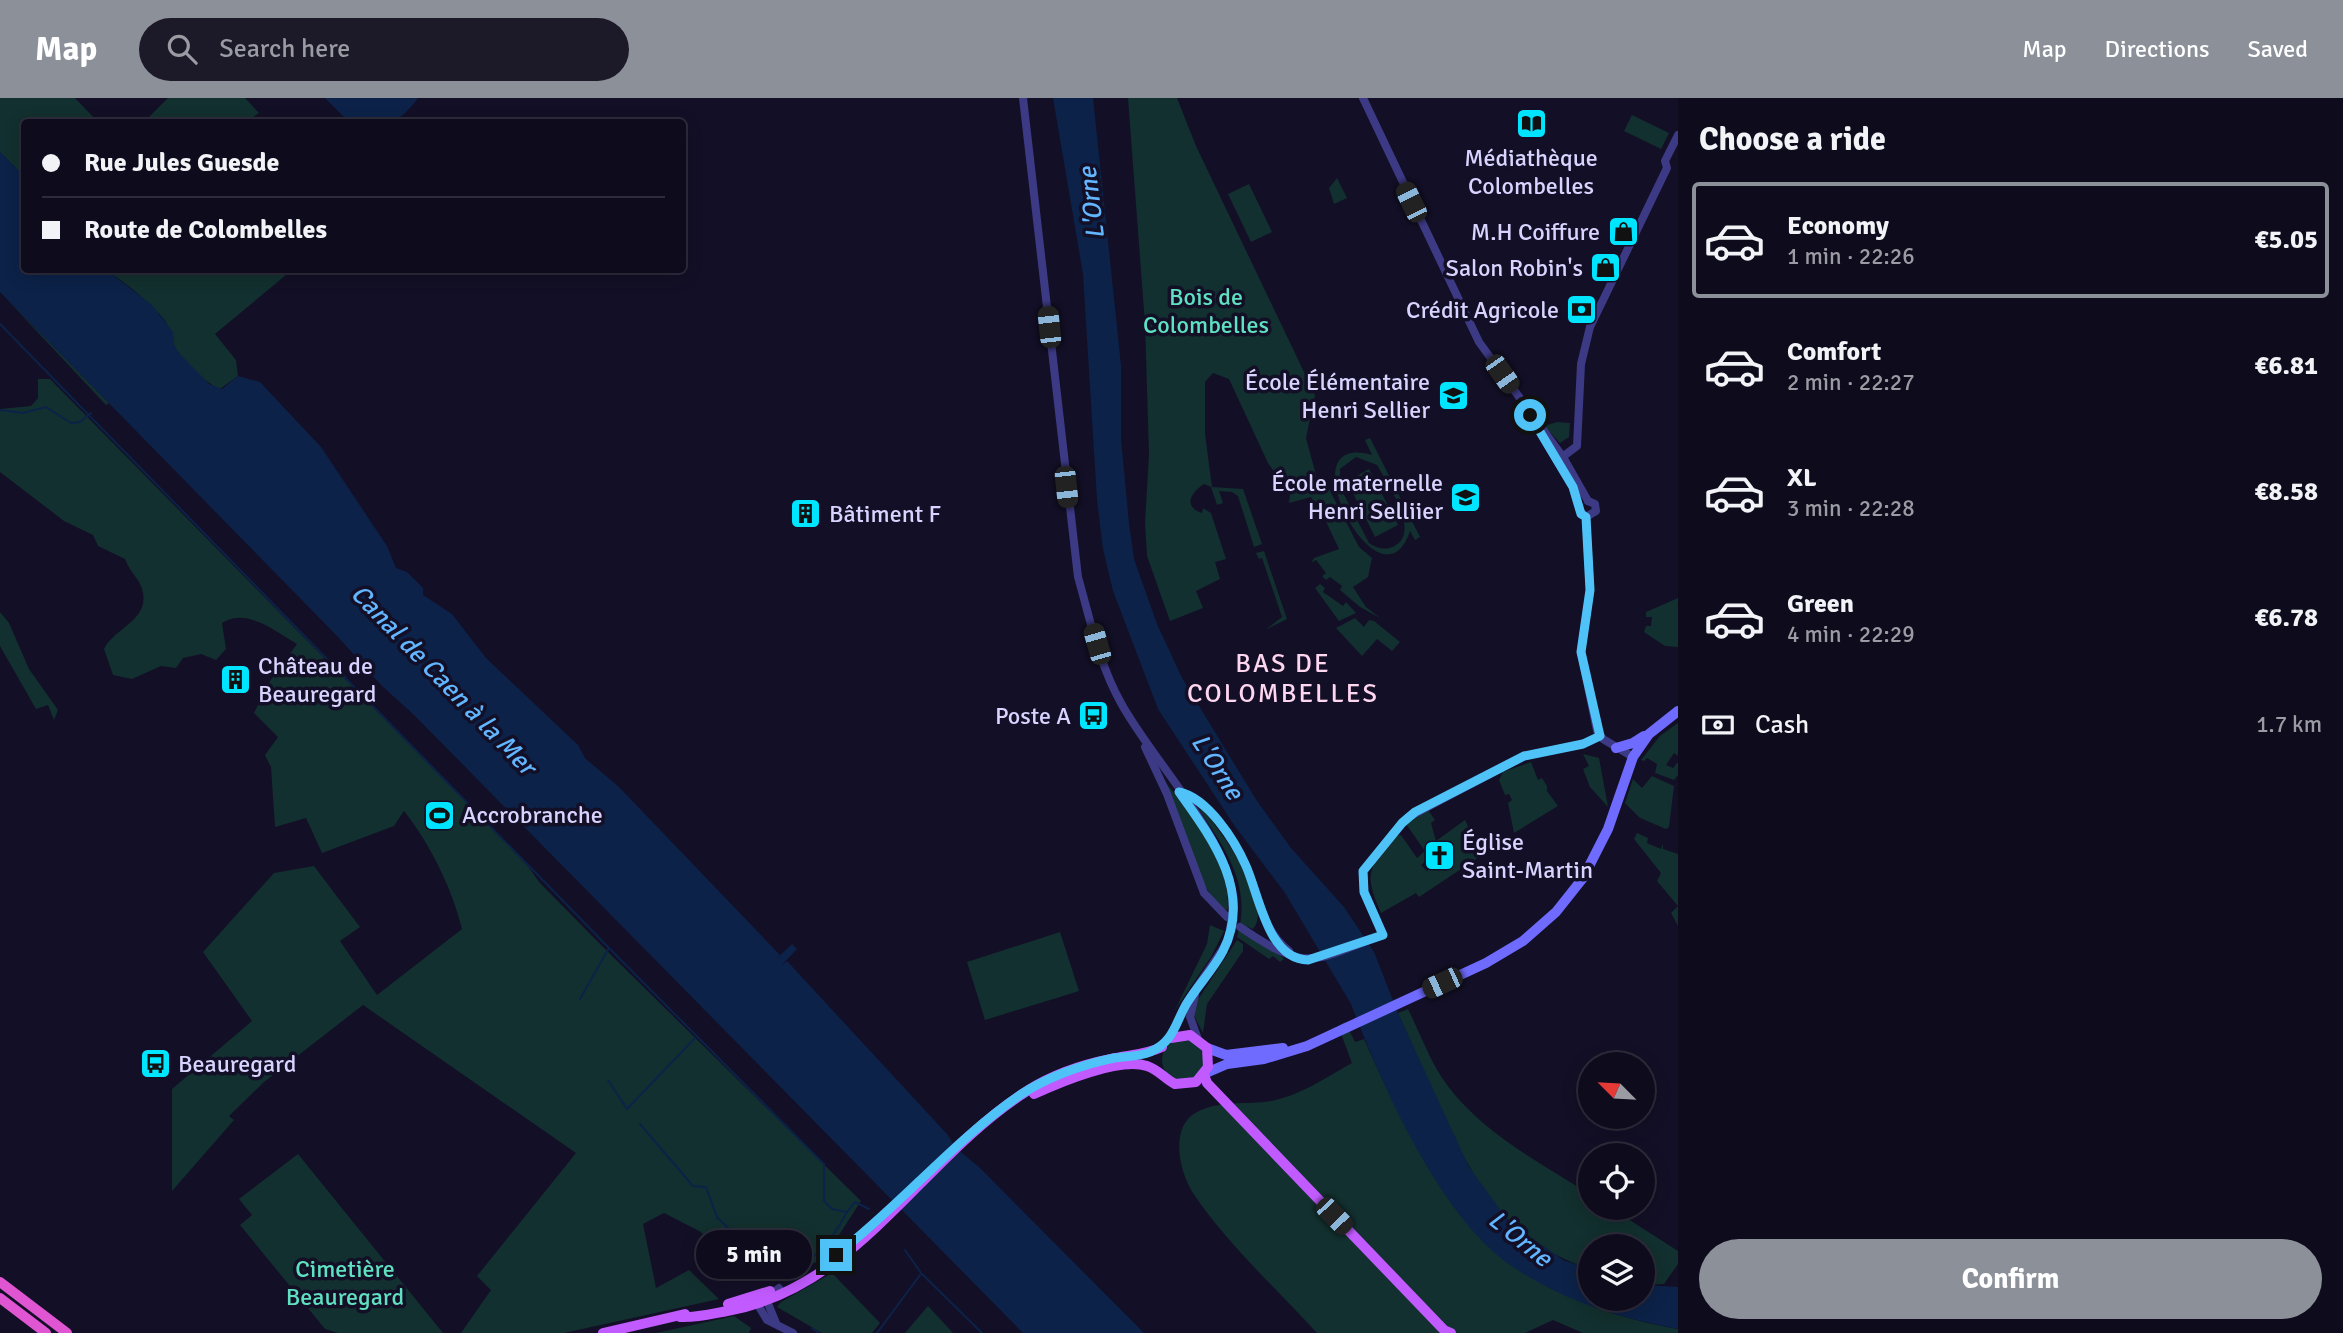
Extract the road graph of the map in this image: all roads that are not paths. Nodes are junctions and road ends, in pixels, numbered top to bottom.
1 (1023, 98) edge
2 (1363, 98) edge
3 (1678, 135) edge
4 (1560, 459) junction
5 (1588, 501) junction
6 (1580, 508) junction
7 (1586, 517) junction
8 (1678, 711) edge
9 (1658, 726) junction
10 (1600, 736) junction
11 (1145, 744) junction
12 (1616, 748) junction
13 (1633, 757) junction
14 (1179, 792) junction
15 (1227, 917) dead end
16 (1240, 927) dead end
17 (1299, 960) junction
18 (1195, 994) junction
19 (1321, 1038) junction
20 (1198, 1039) junction
21 (1167, 1042) junction
22 (1207, 1048) junction
23 (1162, 1073) junction
24 (1204, 1078) junction
25 (1000, 1111) junction
26 (880, 1221) junction
27 (0, 1282) edge
28 (766, 1297) junction
29 (0, 1298) edge
30 (46, 1333) edge
31 (68, 1333) edge
32 (603, 1333) edge
33 (793, 1333) edge
34 (1451, 1333) edge

1 - 11 street
2 - 4 street
3 - 4 street
4 - 5 street
4 - 6 street
5 - 6 street
5 - 7 street
6 - 7 street
7 - 10 street
8 - 9 main road
9 - 12 main road
9 - 13 main road
10 - 12 street
10 - 17 street
11 - 14 street
11 - 15 street
12 - 13 street
13 - 19 main road
14 - 17 street
14 - 18 street, bridge
16 - 17 street
18 - 20 street
18 - 21 street
19 - 22 main road
19 - 24 main road
20 - 21 main road
20 - 22 main road
21 - 23 main road
21 - 25 main road
22 - 24 main road
23 - 24 main road
23 - 25 main road
24 - 34 main road
25 - 26 main road
26 - 28 main road
26 - 28 main road
27 - 31 highway
28 - 32 main road
28 - 33 street
29 - 30 highway

